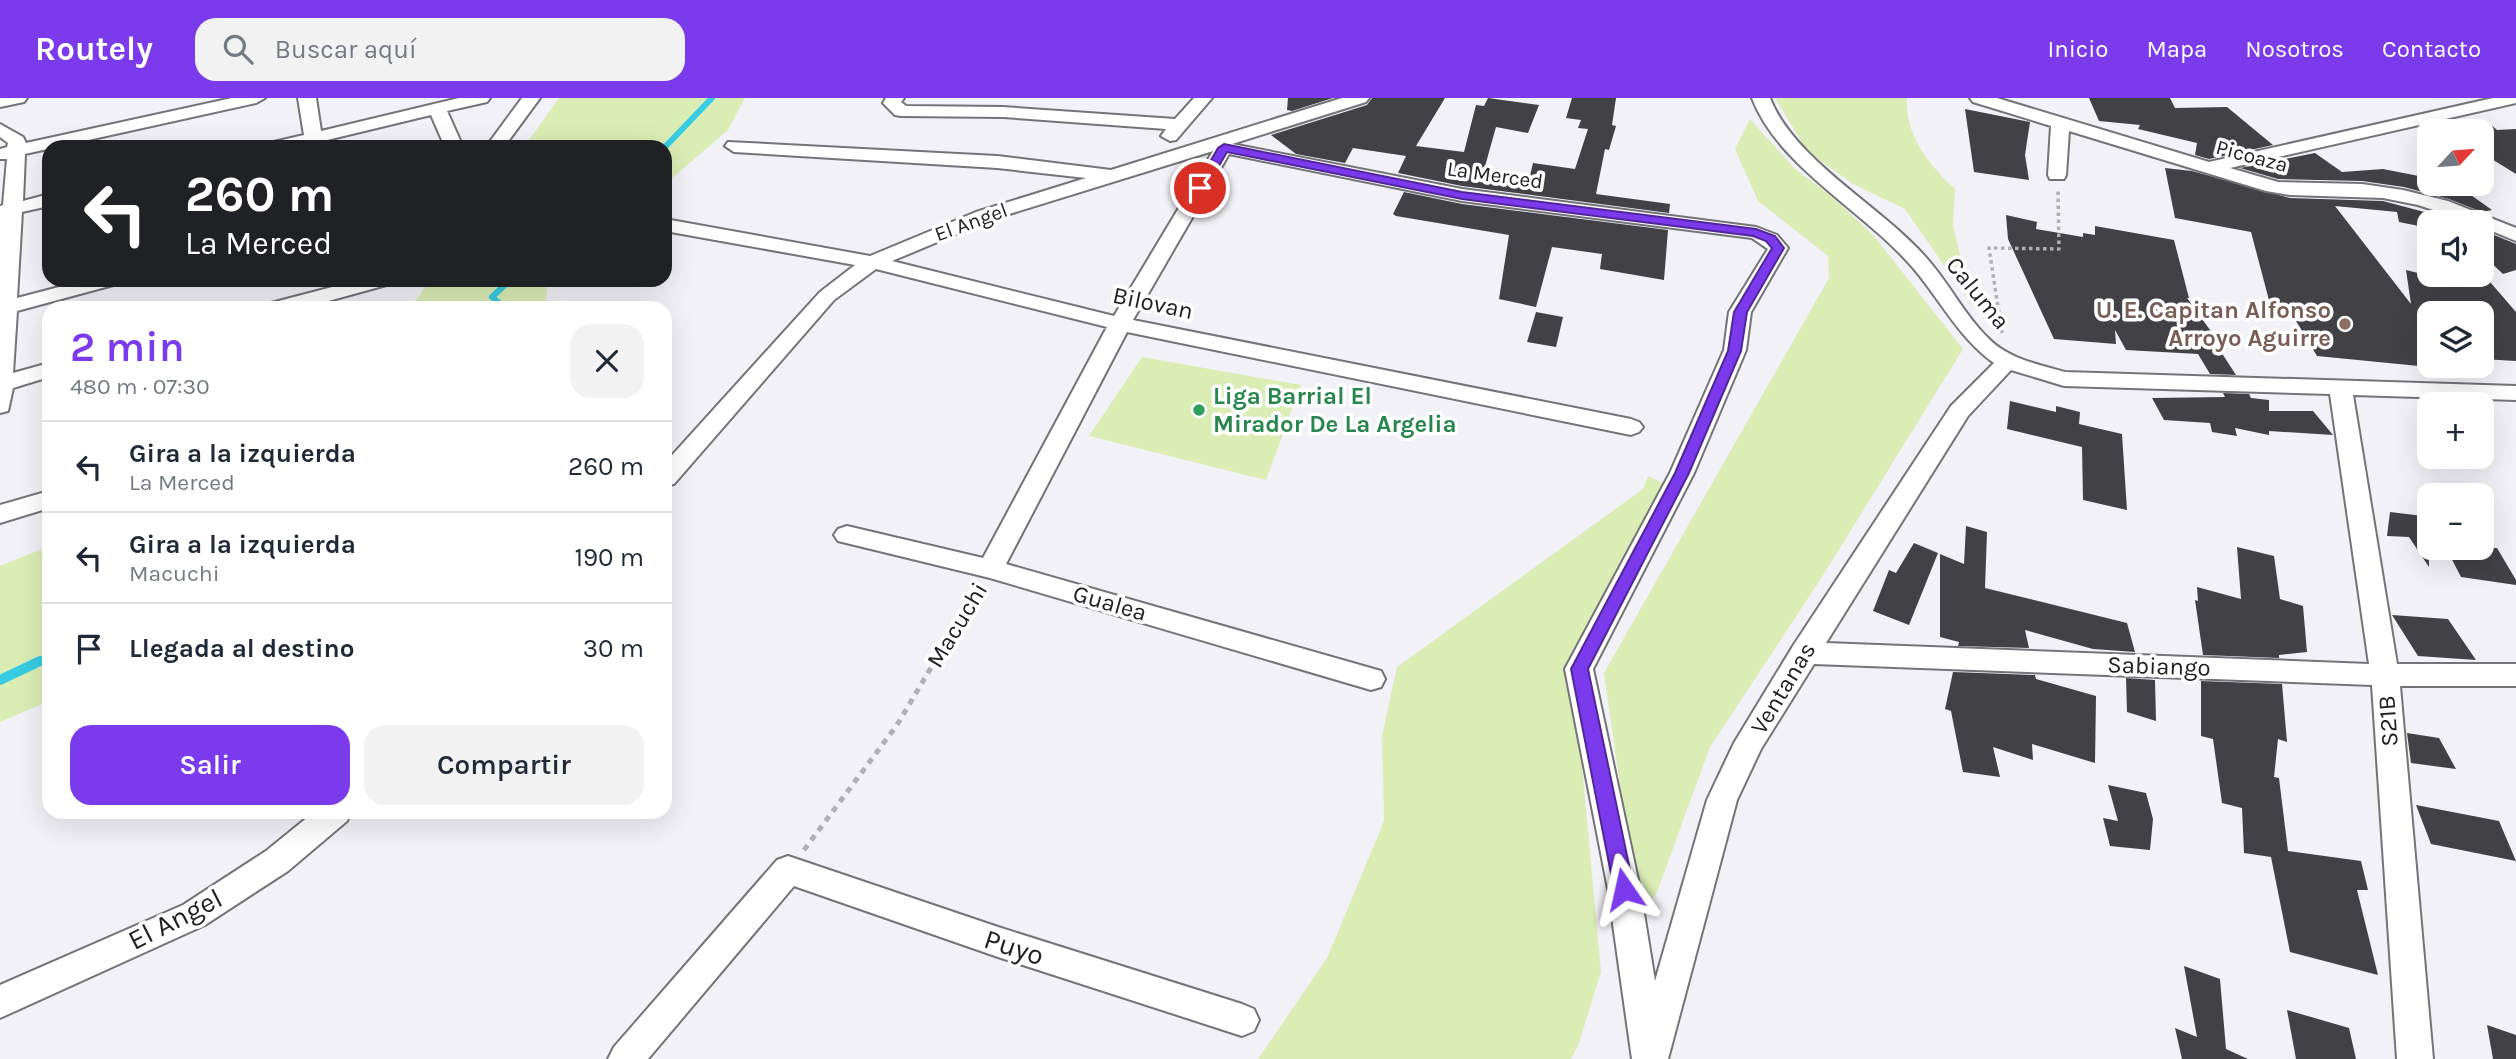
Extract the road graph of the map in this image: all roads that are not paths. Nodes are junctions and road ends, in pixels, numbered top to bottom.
1 (18, 98) edge
2 (256, 98) edge
3 (307, 98) edge
4 (481, 98) edge
5 (530, 98) edge
6 (1203, 98) edge
7 (1360, 98) edge
8 (1761, 98) edge
9 (1979, 98) edge
10 (2516, 98) edge
11 (893, 101) edge
12 (0, 102) edge
13 (437, 109) junction
14 (2060, 124) junction
15 (1180, 125) junction
16 (0, 129) edge
17 (67, 140) edge
18 (314, 140) edge
19 (325, 140) edge
20 (451, 140) edge
21 (500, 140) edge
22 (42, 146) edge
23 (734, 146) dead end
24 (1219, 147) junction
25 (9, 153) edge
26 (1146, 165) junction
27 (2207, 168) junction
28 (1113, 175) junction
29 (2057, 175) road end
30 (42, 202) edge
31 (6, 211) edge
32 (672, 226) edge
33 (2516, 235) edge
34 (1770, 239) joint
35 (872, 262) junction
36 (83, 287) edge
37 (358, 287) edge
38 (306, 301) edge
39 (3, 308) edge
40 (1120, 324) junction
41 (2007, 362) junction
42 (42, 372) edge
43 (1, 383) edge
44 (2340, 386) junction
45 (2516, 393) edge
46 (0, 406) edge
47 (1631, 427) dead end
48 (672, 470) edge
49 (42, 501) edge
50 (0, 514) edge
51 (847, 535) dead end
52 (990, 569) junction
53 (1803, 653) junction
54 (2385, 675) junction
55 (2516, 675) edge
56 (1371, 679) dead end
57 (328, 819) edge
58 (0, 1002) edge
59 (1242, 1020) dead end
60 (626, 1059) edge
61 (1650, 1059) edge
62 (2414, 1059) edge

1 - 12 street
2 - 17 street
3 - 18 street
4 - 13 street
5 - 21 street
6 - 15 street
7 - 24 street, El Angel
8 - 41 street, Caluma
9 - 14 street, Picoaza
10 - 27 street
11 - 15 street
13 - 19 street
13 - 20 street
14 - 27 street, Picoaza
14 - 29 street
15 - 26 street
16 - 25 street
22 - 25 street
23 - 28 street
24 - 26 street, El Angel
24 - 34 street, La Merced
24 - 40 street, Macuchi
25 - 31 street
26 - 28 street, El Angel
27 - 33 street, Picoaza
28 - 35 street, El Angel
30 - 31 street
31 - 39 street
32 - 35 street, Bilovan
34 - 61 street
35 - 40 street, Bilovan
35 - 48 street, El Angel
36 - 39 street
37 - 38 street
39 - 43 street
40 - 47 street, Bilovan
40 - 52 street, Macuchi
41 - 44 street, Caluma
41 - 53 street, Ventanas
42 - 43 street
43 - 46 street
44 - 45 street, Caluma
44 - 54 street, S21B
49 - 50 street
51 - 52 street, Gualea
52 - 56 street, Gualea
53 - 54 street, Sabiango
53 - 61 street, Ventanas
54 - 55 street, Sabiango
54 - 62 street, S21B
57 - 58 street, El Angel
59 - 60 street, Puyo

